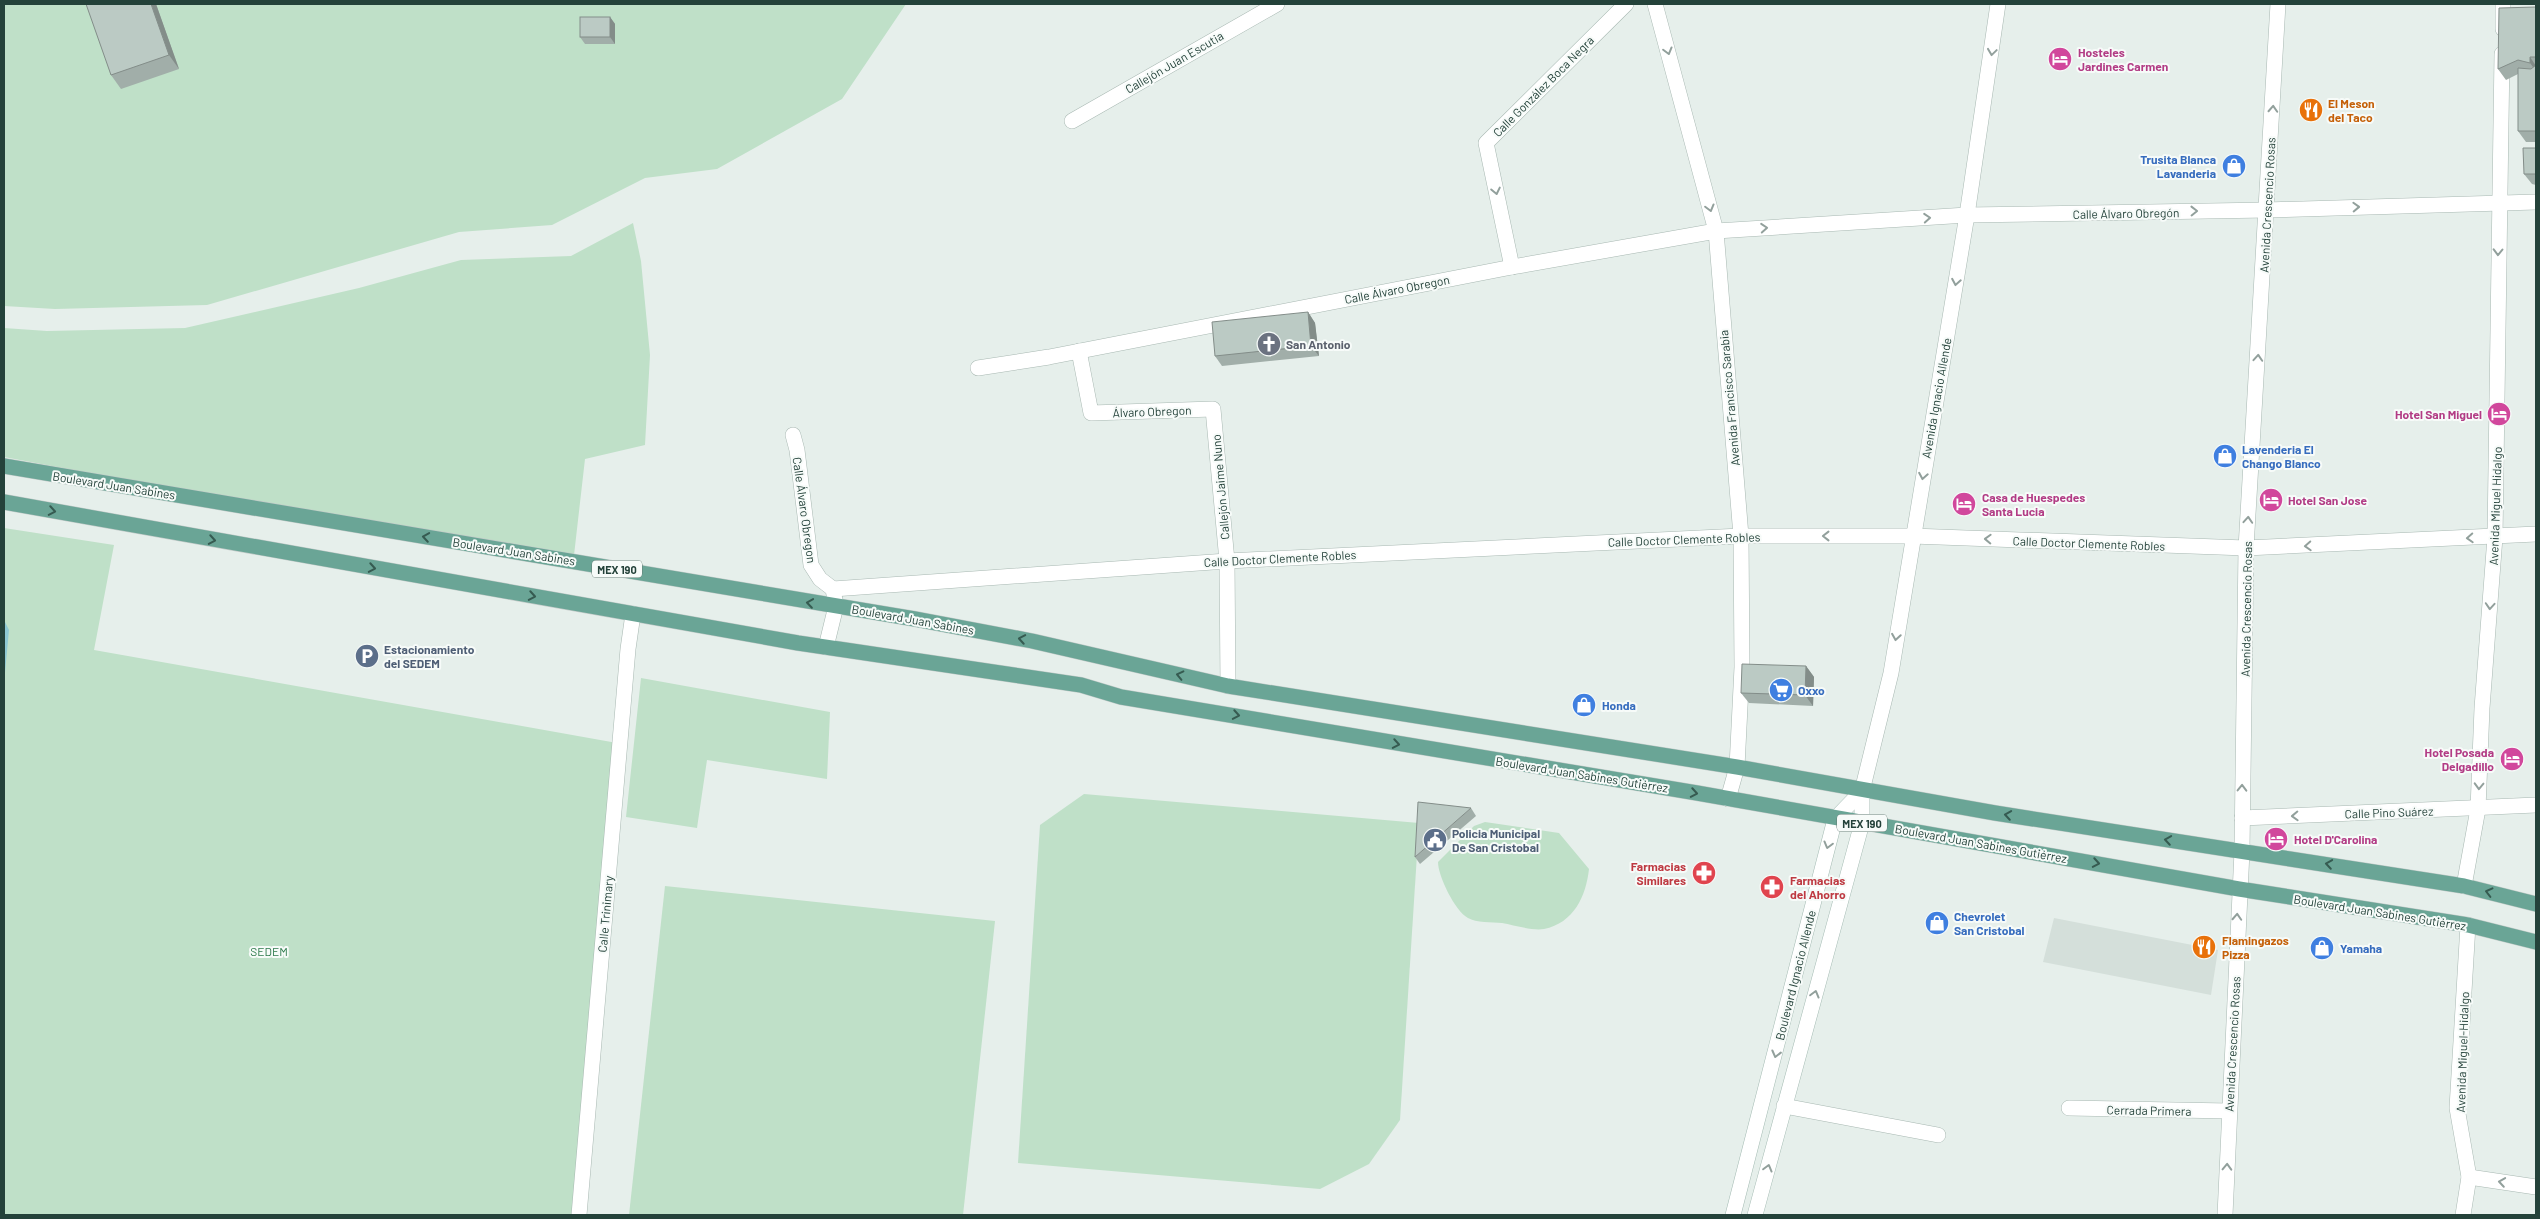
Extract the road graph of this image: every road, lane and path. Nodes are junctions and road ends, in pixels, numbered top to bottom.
1 (1277, 4) edge
2 (1626, 4) edge
3 (1655, 4) edge
4 (1998, 4) edge
5 (2278, 4) edge
6 (2503, 4) edge
7 (1072, 121) dead end
8 (2536, 202) edge
9 (2499, 203) junction
10 (2267, 210) junction
11 (1967, 215) junction
12 (1716, 231) junction
13 (1512, 267) junction
14 (1079, 351) junction
15 (978, 368) dead end
16 (1213, 409) joint
17 (793, 436) dead end
18 (4, 466) edge
19 (4, 502) edge
20 (2536, 534) edge
21 (1741, 536) junction
22 (1912, 536) junction
23 (2496, 537) junction
24 (2246, 548) junction
25 (1226, 561) junction
26 (833, 589) junction
27 (836, 606) junction
28 (633, 614) junction
29 (826, 647) junction
30 (1228, 686) junction
31 (1737, 766) junction
32 (1862, 790) junction
33 (1728, 799) junction
34 (2536, 806) edge
35 (2478, 809) junction
36 (2242, 818) junction
37 (1835, 819) junction
38 (1862, 824) junction
39 (2242, 851) junction
40 (2464, 886) junction
41 (2239, 889) junction
42 (2536, 904) edge
43 (2468, 925) junction
44 (2536, 942) edge
45 (1784, 1106) junction
46 (2069, 1108) dead end
47 (2229, 1111) junction
48 (1938, 1135) dead end
49 (2468, 1177) junction
50 (2536, 1188) edge
51 (579, 1215) edge
52 (1733, 1215) edge
53 (1755, 1215) edge
54 (2225, 1215) edge
55 (2463, 1215) edge

1 - 7 street, Callejón Juan Escutia
2 -> 13 street, Calle González Boca Negra
3 -> 12 street, Avenida Francisco Sarabia
4 -> 11 street, Avenida Ignacio Allende
10 -> 5 street, Avenida Crescencio Rosas
6 - 9 street, Avenida Miguel Hidalgo
8 - 9 street, Calle Álvaro Obregón
10 -> 9 street, Calle Álvaro Obregón
9 -> 23 street, Avenida Miguel Hidalgo
11 -> 10 street, Calle Álvaro Obregón
24 -> 10 street, Avenida Crescencio Rosas
12 -> 11 street, Calle Álvaro Obregón
11 -> 22 street, Avenida Ignacio Allende
12 - 13 street, Calle Álvaro Obregon
12 - 21 street, Avenida Francisco Sarabia
13 - 14 street, Calle Álvaro Obregon
14 - 15 street, Calle Álvaro Obregon
14 - 16 street, Álvaro Obregon
16 - 25 street, Callejón Jaime Nuno
17 - 26 street, Calle Álvaro Obregon
27 -> 18 main road, Boulevard Juan Sabines / MEX 190
19 -> 28 main road, MEX 190
20 - 23 street, Calle Doctor Clemente Robles
22 -> 21 street, Calle Doctor Clemente Robles
21 - 25 street, Calle Doctor Clemente Robles
21 - 31 street, Avenida Francisco Sarabia
24 -> 22 street, Calle Doctor Clemente Robles
22 -> 32 street, Avenida Ignacio Allende
23 -> 24 street, Calle Doctor Clemente Robles
23 -> 35 street, Avenida Miguel Hidalgo
36 -> 24 street, Avenida Crescencio Rosas
25 - 26 street, Calle Doctor Clemente Robles
25 - 30 street, Callejón Jaime Nuno
26 - 27 street
27 - 29 street
30 -> 27 main road, Boulevard Juan Sabines / MEX 190
28 - 29 main road, MEX 190
28 - 51 street, Calle Trinimary
29 -> 33 main road, Boulevard Juan Sabines Gutiérrez / MEX 190
30 - 31 main road, MEX 190
31 - 32 main road, MEX 190
31 - 33 street, Avenida Francisco Sarabia
32 - 37 street, Boulevard Ignacio Allende
32 - 38 street, Boulevard Ignacio Allende
39 -> 32 main road, MEX 190
33 - 37 main road, Boulevard Juan Sabines Gutiérrez / MEX 190
34 - 35 street, Calle Pino Suárez
35 -> 36 street, Calle Pino Suárez
35 - 40 street, Avenida Miguel Hidalgo
36 - 39 street, Avenida Crescencio Rosas
37 - 38 main road, Boulevard Juan Sabines Gutiérrez / MEX 190
37 -> 52 street, Boulevard Ignacio Allende
38 -> 41 main road, Boulevard Juan Sabines Gutiérrez / MEX 190
45 -> 38 street, Boulevard Ignacio Allende
40 -> 39 main road, MEX 190
39 - 41 street, Avenida Crescencio Rosas
42 -> 40 main road, MEX 190
41 - 43 main road, Boulevard Juan Sabines Gutiérrez / MEX 190
47 -> 41 street, Avenida Crescencio Rosas
43 - 44 main road, Boulevard Juan Sabines Gutiérrez / MEX 190
43 - 49 street, Avenida Miguel-Hidalgo
45 - 48 street
53 -> 45 street, Boulevard Ignacio Allende
46 - 47 street, Cerrada Primera
54 -> 47 street, Avenida Crescencio Rosas
50 -> 49 street
49 - 55 street, Avenida Miguel-Hidalgo

